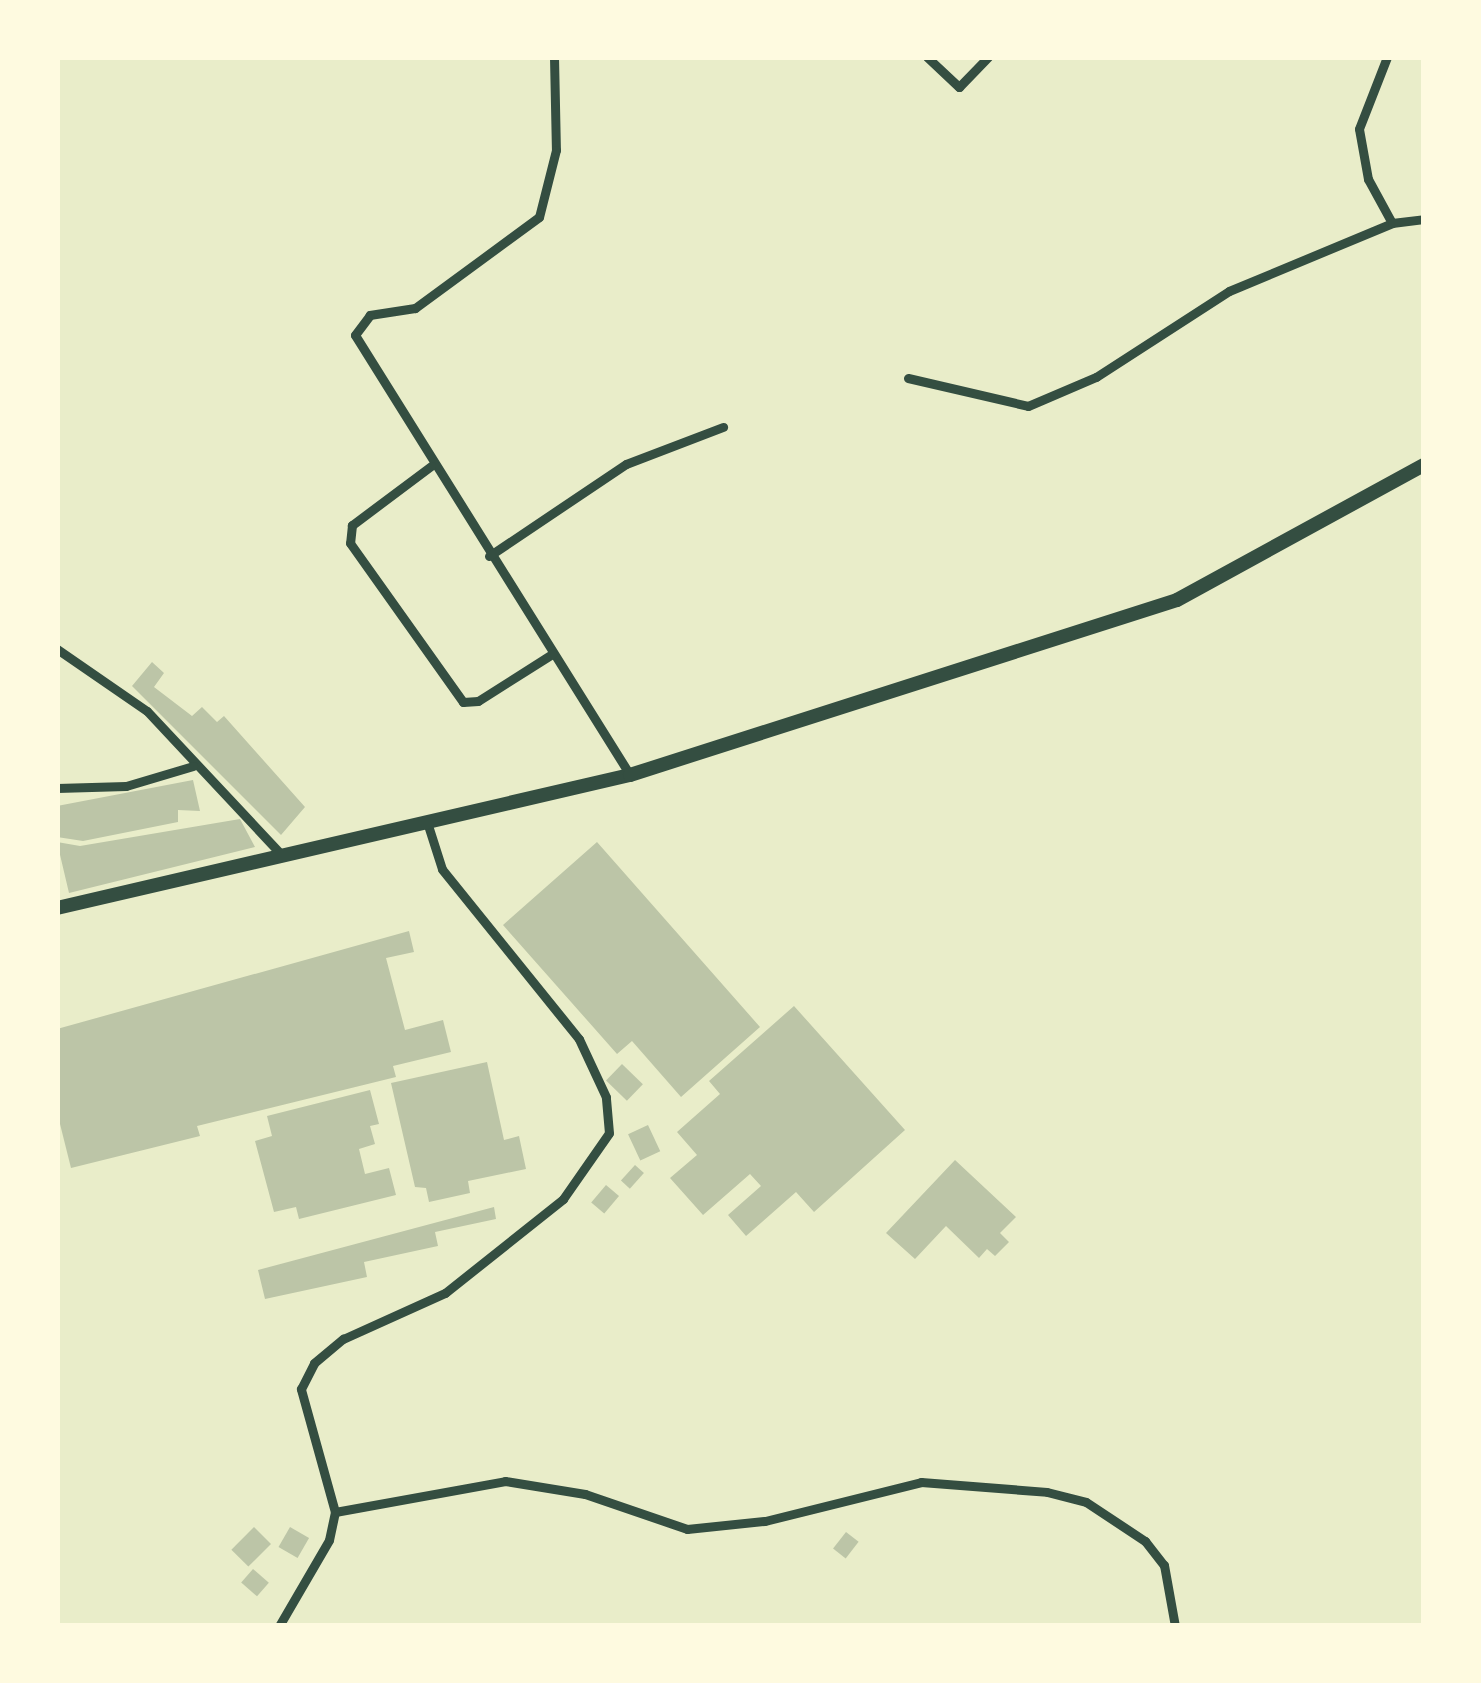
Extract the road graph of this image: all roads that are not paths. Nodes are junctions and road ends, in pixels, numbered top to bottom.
1 (554, 57) edge
2 (927, 57) edge
3 (988, 57) edge
4 (1387, 57) edge
5 (1424, 220) edge
6 (1392, 223) junction
7 (908, 378) dead end
8 (723, 427) dead end
9 (1424, 465) edge
10 (431, 466) junction
11 (489, 556) junction
12 (57, 649) edge
13 (552, 654) junction
14 (194, 766) junction
15 (630, 775) junction
16 (57, 788) edge
17 (427, 822) junction
18 (280, 853) junction
19 (57, 908) edge
20 (334, 1512) junction
21 (279, 1626) edge
22 (1175, 1626) edge

1 - 10 street
2 - 3 street
4 - 6 street
5 - 6 street
6 - 7 street
8 - 11 street
9 - 15 main road
10 - 11 street
10 - 13 street
11 - 13 street
12 - 14 street
13 - 15 street
14 - 16 street
14 - 18 street
15 - 17 main road
17 - 18 main road
17 - 20 street
18 - 19 main road
20 - 21 street
20 - 22 street

